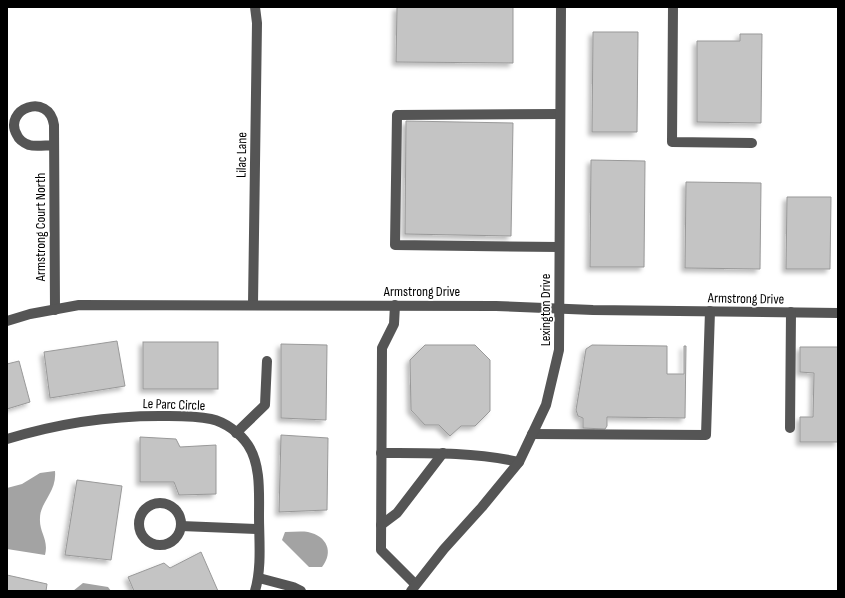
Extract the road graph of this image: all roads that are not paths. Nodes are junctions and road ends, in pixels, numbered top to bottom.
1 (255, 7) edge
2 (560, 7) edge
3 (673, 7) edge
4 (560, 114) junction
5 (752, 143) dead end
6 (54, 145) junction
7 (559, 247) junction
8 (253, 304) junction
9 (395, 305) junction
10 (559, 308) junction
11 (55, 310) junction
12 (710, 311) junction
13 (791, 312) junction
14 (838, 313) edge
15 (7, 321) edge
16 (267, 361) dead end
17 (790, 428) dead end
18 (236, 433) junction
19 (532, 434) junction
20 (7, 439) edge
21 (381, 453) junction
22 (443, 453) junction
23 (519, 462) junction
24 (381, 525) junction
25 (181, 526) junction
26 (259, 529) junction
27 (259, 578) junction
28 (413, 588) edge
29 (255, 591) edge
30 (301, 591) edge

1 - 8 street, Lilac Lane
2 - 4 street, Lexington Drive
3 - 5 street
4 - 7 street, Lexington Drive
4 - 7 street
6 - 6 street, Armstrong Court North
6 - 11 street, Armstrong Court North
7 - 10 street, Lexington Drive
8 - 9 street, Armstrong Drive
8 - 11 street, Armstrong Drive
9 - 10 street, Armstrong Drive
9 - 21 street
10 - 12 street, Armstrong Drive
10 - 19 street, Lexington Drive
11 - 15 street, Armstrong Drive
12 - 13 street, Armstrong Drive
12 - 19 street
13 - 14 street, Armstrong Drive
13 - 17 street
16 - 18 street
18 - 20 street, Le Parc Circle
18 - 26 street, Le Parc Circle
19 - 23 street, Lexington Drive
21 - 22 street
21 - 24 street
22 - 23 street
22 - 24 street
23 - 28 street, Lexington Drive
24 - 28 street
25 - 25 street
25 - 26 street
26 - 27 street, Le Parc Circle
27 - 29 street, Le Parc Circle
27 - 30 street

